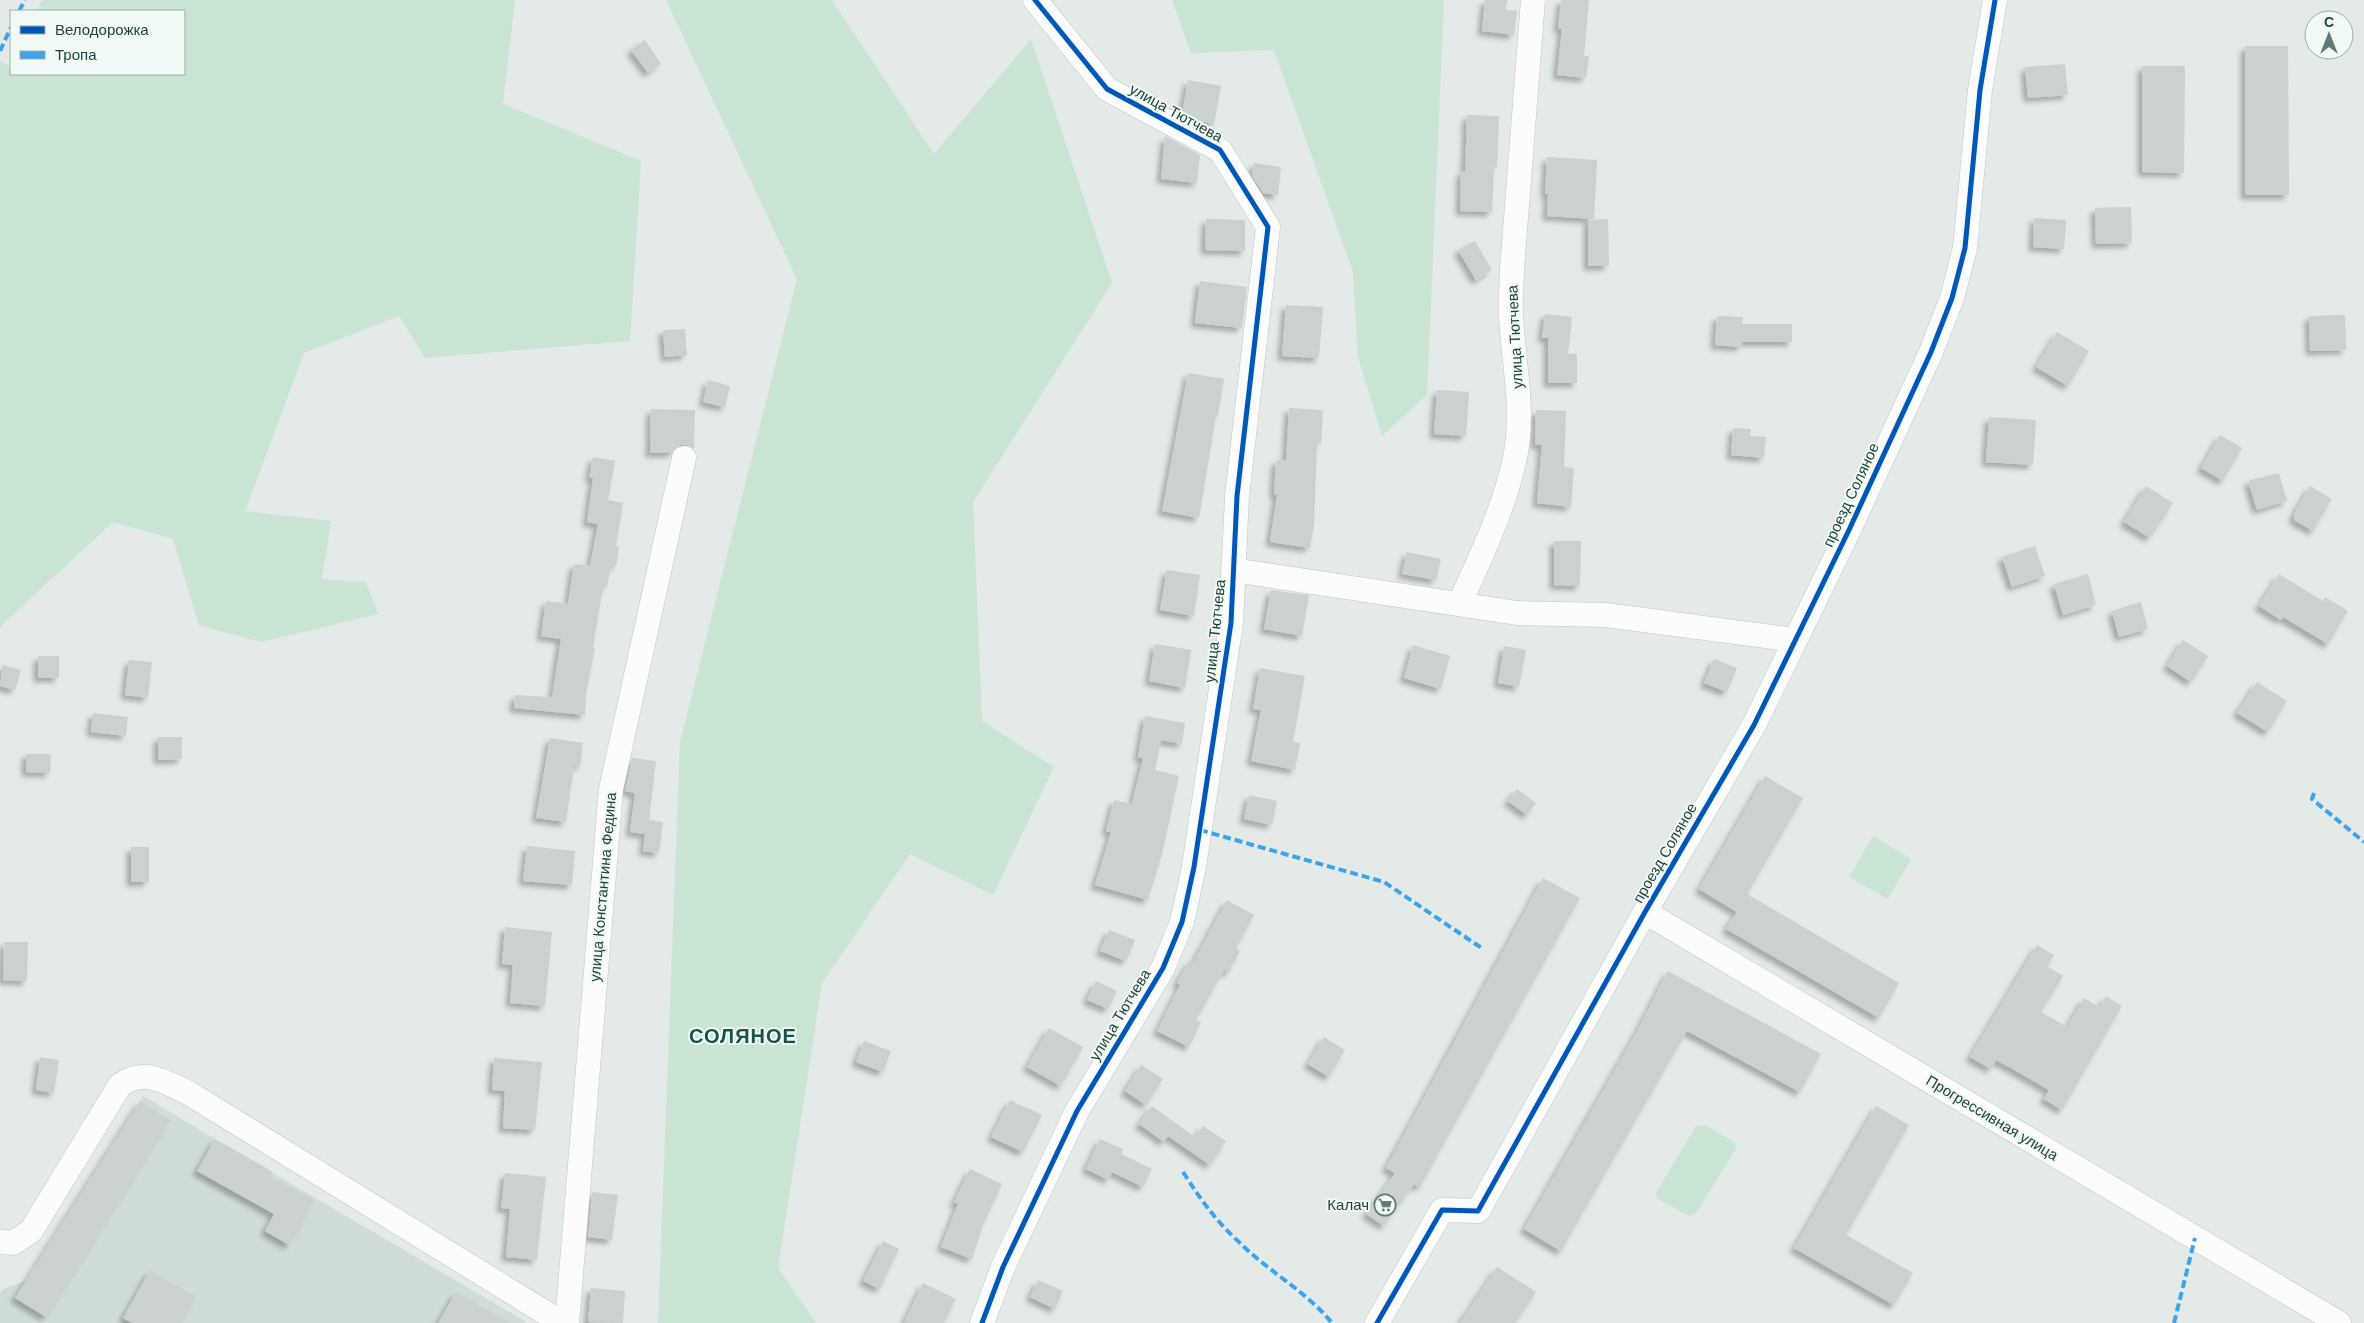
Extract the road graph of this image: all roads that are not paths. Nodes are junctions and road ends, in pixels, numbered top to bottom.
1 (1035, 0) edge
2 (1533, 0) edge
3 (1995, 0) edge
4 (684, 458) dead end
5 (1233, 570) junction
6 (1460, 604) junction
7 (1795, 640) junction
8 (1644, 912) junction
9 (0, 1242) edge
10 (562, 1323) edge
11 (567, 1323) edge
12 (982, 1323) edge
13 (1377, 1323) edge
14 (2339, 1323) edge

1 - 5 street, улица Тютчева
2 - 6 street, улица Тютчева
3 - 7 street, проезд Соляное
4 - 11 street, улица Константина Федина
5 - 6 street, улица Тютчева
5 - 12 street, улица Тютчева
6 - 7 street, улица Тютчева
7 - 8 street, проезд Соляное
8 - 13 street, проезд Соляное
8 - 14 street, Прогрессивная улица
9 - 10 street

